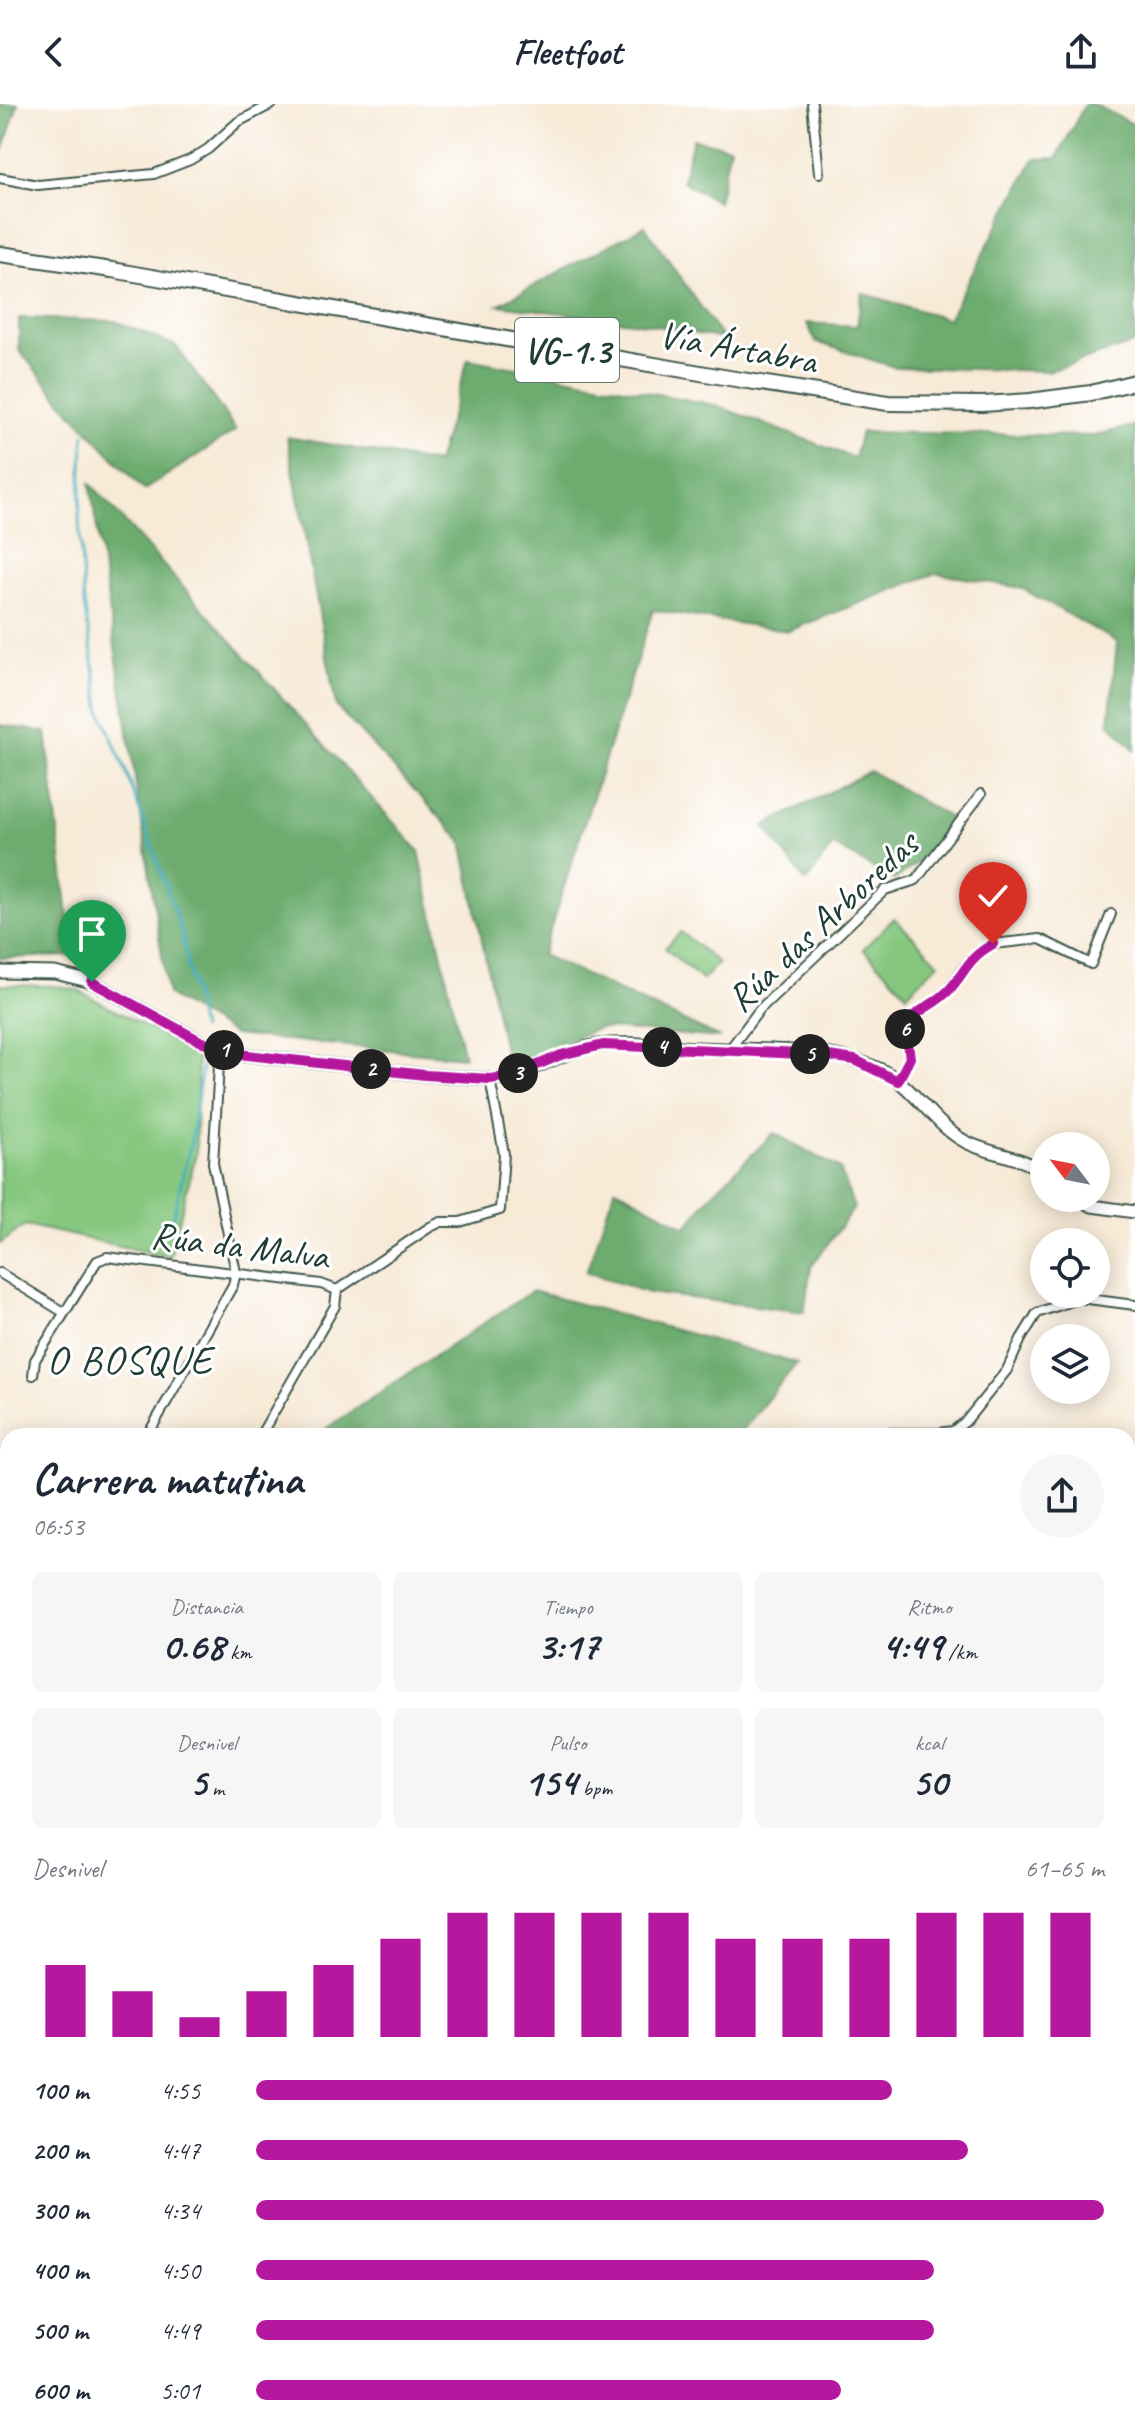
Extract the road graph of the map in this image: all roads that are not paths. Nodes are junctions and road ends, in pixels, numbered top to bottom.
1 (272, 104) edge
2 (812, 104) edge
3 (819, 173) dead end
4 (0, 178) edge
5 (0, 254) edge
6 (1135, 382) edge
7 (981, 794) dead end
8 (1111, 914) dead end
9 (0, 972) edge
10 (220, 1049) junction
11 (729, 1050) junction
12 (490, 1079) junction
13 (898, 1081) junction
14 (1030, 1165) edge
15 (1110, 1209) edge
16 (1135, 1212) edge
17 (236, 1272) junction
18 (0, 1273) edge
19 (337, 1290) junction
20 (1135, 1305) edge
21 (63, 1312) junction
22 (33, 1375) dead end
23 (152, 1428) edge
24 (265, 1428) edge
25 (957, 1428) edge

1 - 4 street
2 - 3 street
5 - 6 highway, Vía Ártabra / VG-1.3
7 - 11 street, Rúa das Arboredas
8 - 13 street
9 - 10 street
10 - 12 street
10 - 17 street
11 - 12 street
11 - 13 street
12 - 19 street, Rúa da Malva
13 - 14 street
15 - 16 street
17 - 19 street, Rúa da Malva
17 - 21 street, Rúa da Malva
17 - 23 street
18 - 21 street
19 - 24 street
20 - 25 street
21 - 22 street, Rúa da Malva

